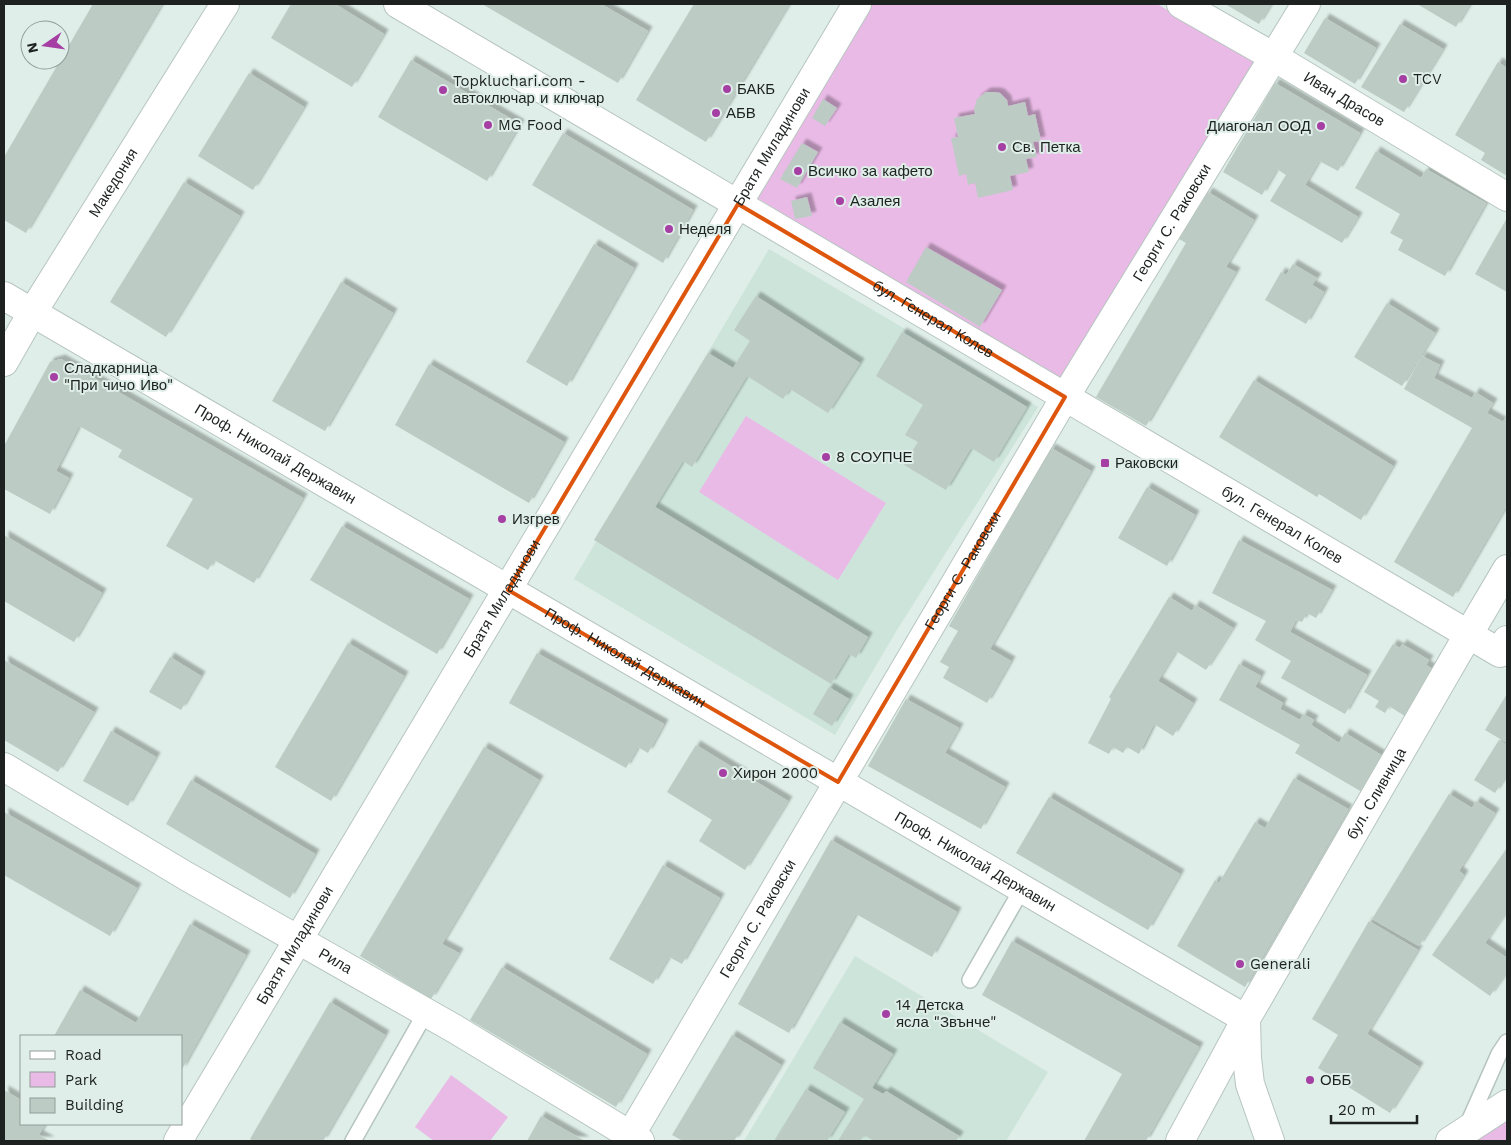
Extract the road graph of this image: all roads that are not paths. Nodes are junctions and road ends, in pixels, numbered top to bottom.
1 (225, 4) edge
2 (398, 4) edge
3 (857, 4) edge
4 (1181, 4) edge
5 (1306, 4) edge
6 (1274, 57) junction
7 (1507, 197) edge
8 (738, 204) junction
9 (4, 296) edge
10 (32, 313) junction
11 (4, 362) edge
12 (1066, 397) junction
13 (1507, 569) edge
14 (508, 590) junction
15 (1468, 634) junction
16 (1505, 650) edge
17 (4, 767) edge
18 (838, 782) junction
19 (1022, 889) junction
20 (299, 940) junction
21 (970, 980) dead end
22 (426, 1012) junction
23 (1246, 1019) junction
24 (1507, 1042) edge
25 (1507, 1104) edge
26 (1457, 1136) edge
27 (189, 1138) edge
28 (632, 1139) edge
29 (353, 1141) edge
30 (1180, 1141) edge
31 (1270, 1141) edge

1 - 10 street, Македония
2 - 8 street, бул. Генерал Колев
3 - 8 street, Братя Миладинови
4 - 6 street, Иван Драсов
5 - 6 street, Георги С. Раковски
6 - 7 street, Иван Драсов
6 - 12 street, Георги С. Раковски
8 - 12 street, бул. Генерал Колев
8 - 14 street, Братя Миладинови
9 - 10 street, Проф. Николай Державин
10 - 11 street, Македония
10 - 14 street, Проф. Николай Державин
12 - 15 street, бул. Генерал Колев
12 - 18 street, Георги С. Раковски
13 - 15 street, бул. Сливница
14 - 18 street, Проф. Николай Державин
14 - 20 street, Братя Миладинови
15 - 16 street, бул. Генерал Колев
15 - 23 street, бул. Сливница
17 - 20 street, Рила
18 - 19 street, Проф. Николай Державин
18 - 28 street, Георги С. Раковски
19 - 21 lane
19 - 23 street, Проф. Николай Державин
20 - 22 street, Рила
20 - 27 street, Братя Миладинови
22 - 28 street, Рила
22 - 29 lane
23 - 30 street, бул. Сливница
23 - 31 street
24 - 26 lane
25 - 26 street

